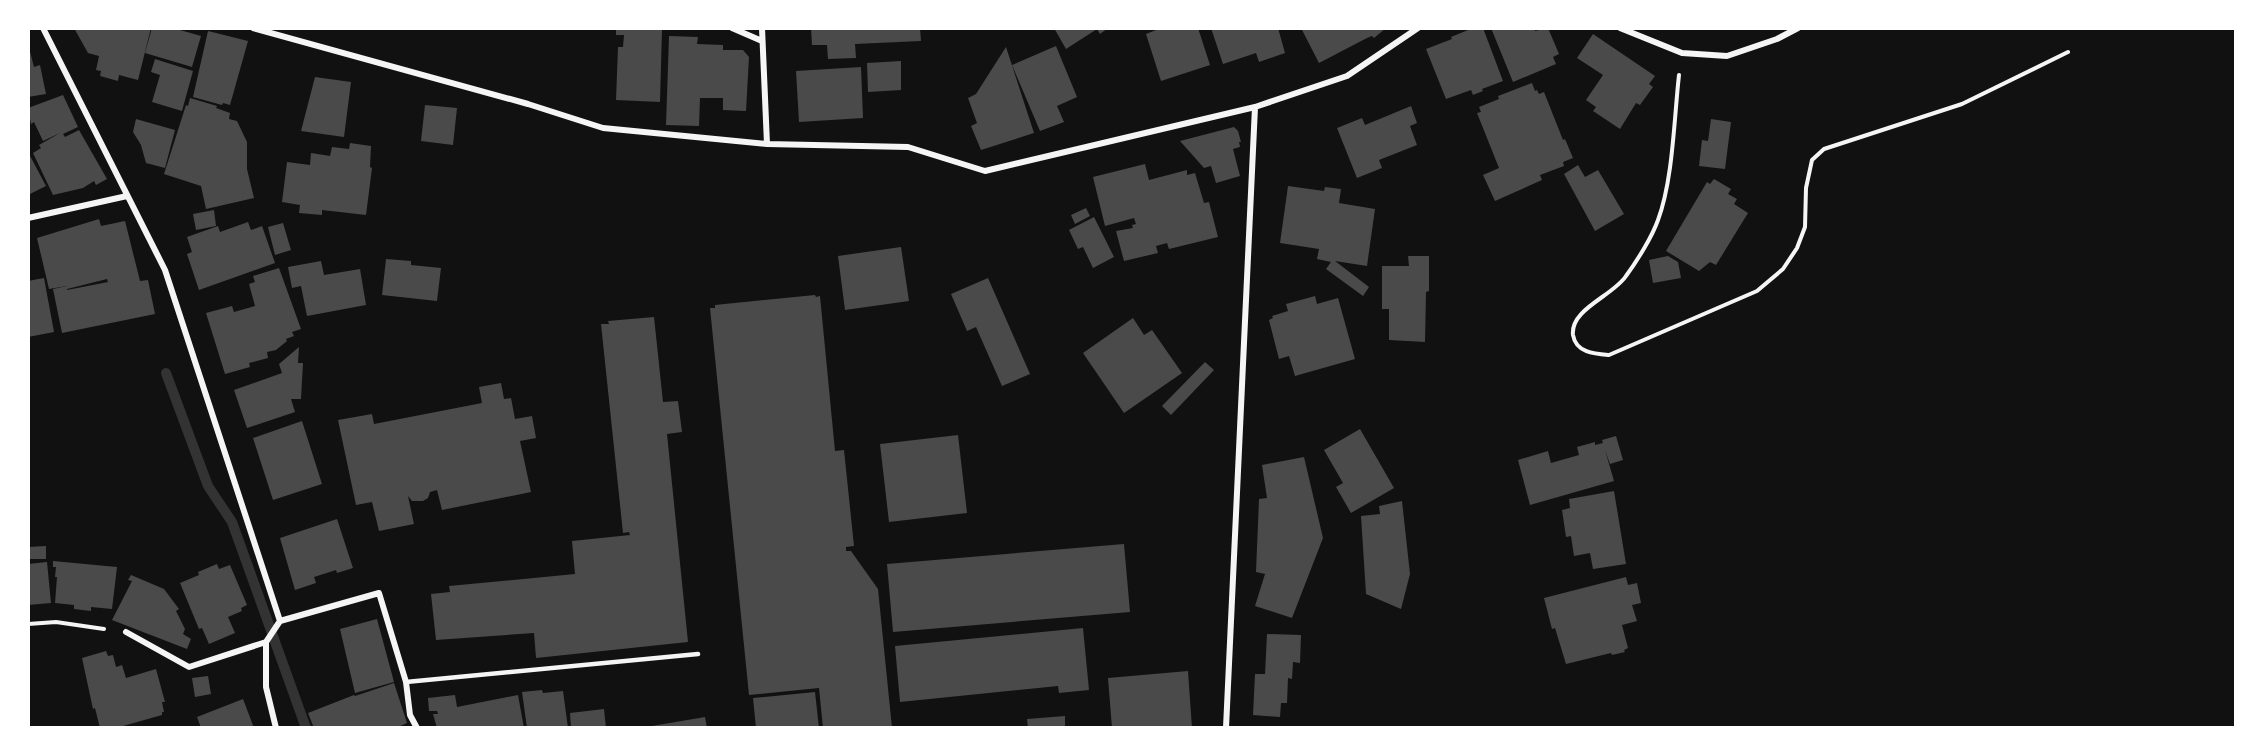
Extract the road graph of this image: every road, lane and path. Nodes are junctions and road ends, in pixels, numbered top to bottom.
1 (44, 28) edge
2 (253, 28) edge
3 (732, 28) edge
4 (762, 28) edge
5 (1418, 28) edge
6 (1620, 28) edge
7 (1798, 28) edge
8 (762, 41) junction
9 (2068, 52) dead end
10 (1682, 53) junction
11 (1255, 107) junction
12 (767, 144) junction
13 (127, 196) junction
14 (28, 218) edge
15 (280, 621) junction
16 (28, 624) edge
17 (126, 632) joint
18 (266, 642) junction
19 (698, 654) dead end
20 (406, 682) junction
21 (276, 728) edge
22 (417, 728) edge
23 (1226, 728) edge

1 - 13 street
2 - 12 street
3 - 8 street
4 - 8 street
5 - 11 street
6 - 10 street
7 - 10 street
8 - 12 street
9 - 10 path
11 - 12 street
11 - 23 street
13 - 14 street
13 - 15 street
15 - 18 street
15 - 20 street
16 - 17 path
17 - 18 street
18 - 21 street
19 - 20 lane
20 - 22 street

